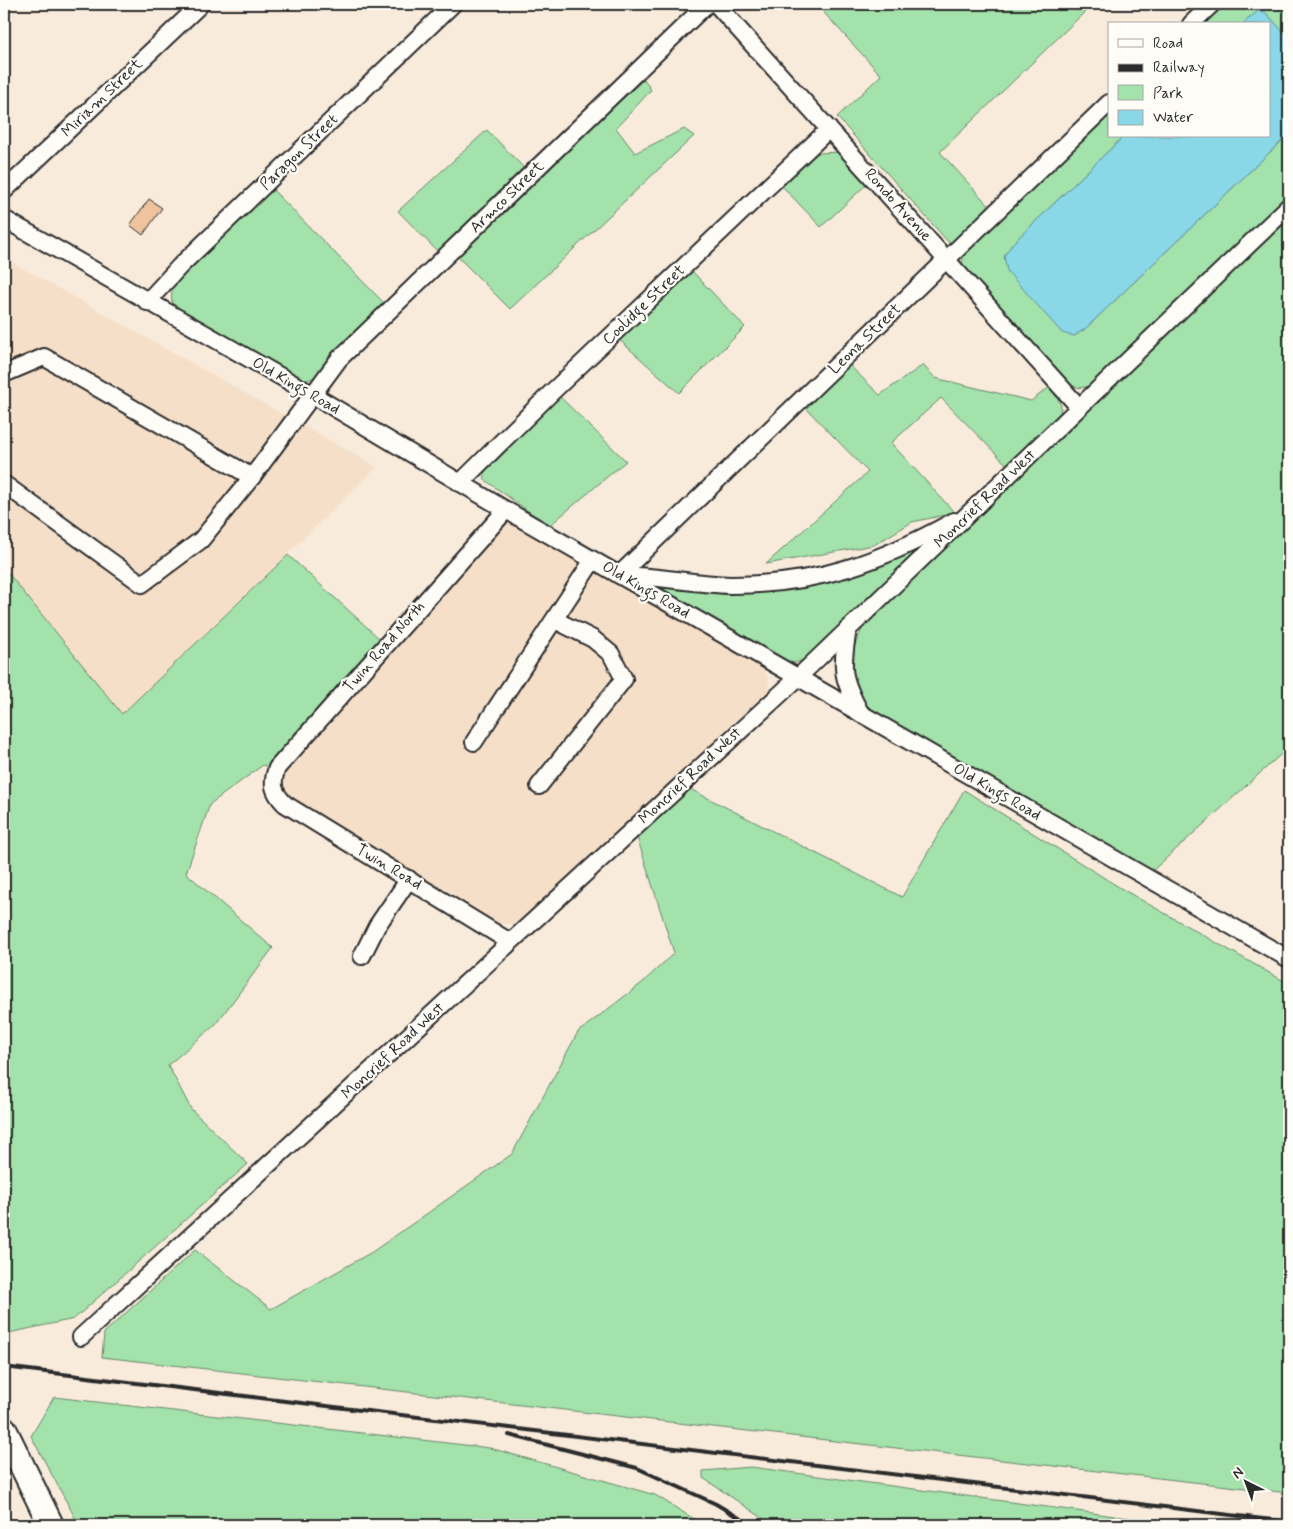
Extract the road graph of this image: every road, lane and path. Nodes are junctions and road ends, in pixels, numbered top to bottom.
1 (201, 4) edge
2 (453, 4) edge
3 (707, 4) edge
4 (716, 4) edge
5 (1212, 4) edge
6 (1193, 22) edge
7 (1108, 104) edge
8 (829, 129) junction
9 (4, 191) edge
10 (1289, 206) edge
11 (4, 219) edge
12 (948, 260) junction
13 (147, 302) junction
14 (4, 374) edge
15 (312, 395) junction
16 (1080, 407) junction
17 (252, 477) junction
18 (460, 483) junction
19 (4, 484) edge
20 (976, 508) junction
21 (506, 510) junction
22 (594, 560) junction
23 (619, 575) junction
24 (555, 620) junction
25 (848, 629) junction
26 (797, 677) junction
27 (861, 714) junction
28 (474, 742) dead end
29 (539, 786) dead end
30 (273, 788) joint
31 (409, 879) junction
32 (510, 942) junction
33 (362, 956) dead end
34 (1289, 959) edge
35 (81, 1336) dead end
36 (4, 1429) edge
37 (51, 1525) edge

1 - 9 street, Miriam Street
2 - 13 street, Paragon Street
3 - 15 street, Armco Street
4 - 8 street, Rondo Avenue
5 - 6 street
7 - 12 street, Leona Street
8 - 12 street, Rondo Avenue
8 - 18 street, Coolidge Street
10 - 16 street, Moncrief Road West
11 - 13 street, Old Kings Road
12 - 16 street, Rondo Avenue
12 - 23 street, Leona Street
13 - 15 street, Old Kings Road
14 - 17 street
15 - 17 street, Armco Street
15 - 18 street, Old Kings Road
16 - 20 street, Moncrief Road West
17 - 19 street, Armco Street
18 - 21 street, Old Kings Road
20 - 23 street
20 - 25 street, Moncrief Road West
21 - 22 street, Old Kings Road
21 - 30 street, Twin Road North
22 - 23 street, Old Kings Road
22 - 24 street
23 - 26 street, Old Kings Road
24 - 28 street
24 - 29 street
25 - 26 street, Moncrief Road West
25 - 27 street
26 - 27 street, Old Kings Road
26 - 32 street, Moncrief Road West
27 - 34 street, Old Kings Road
30 - 31 street, Twin Road
31 - 32 street, Twin Road
31 - 33 street
32 - 35 street, Moncrief Road West
36 - 37 highway

